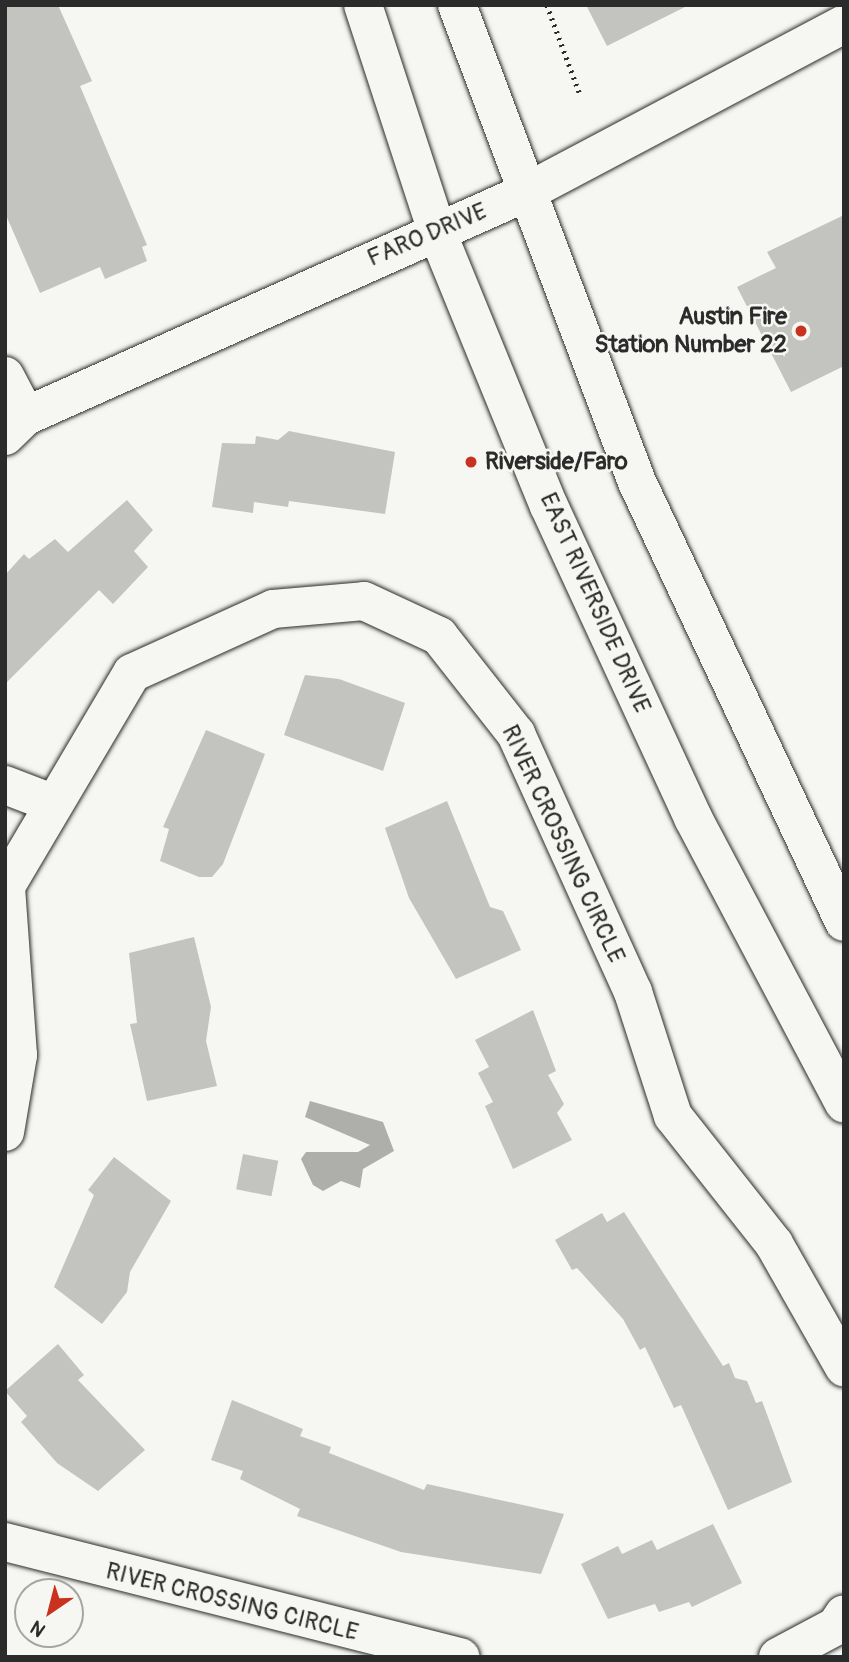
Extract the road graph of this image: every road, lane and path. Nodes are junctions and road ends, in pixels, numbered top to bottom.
1 (363, 5) edge
2 (457, 5) edge
3 (547, 5) edge
4 (844, 24) edge
5 (580, 94) dead end
6 (526, 193) junction
7 (437, 232) junction
8 (5, 376) edge
9 (16, 426) edge
10 (5, 785) edge
11 (52, 803) junction
12 (844, 922) edge
13 (844, 1103) edge
14 (5, 1132) edge
15 (844, 1367) edge
16 (5, 1542) edge
17 (844, 1614) edge
18 (461, 1657) edge
19 (778, 1657) edge

1 - 7 main road, EAST RIVERSIDE DRIVE
2 - 6 main road
3 - 5 path
4 - 6 main road, FARO DRIVE
6 - 7 main road, FARO DRIVE
6 - 12 main road
7 - 9 main road, FARO DRIVE
7 - 13 main road, EAST RIVERSIDE DRIVE
8 - 9 main road
10 - 11 main road
11 - 14 main road, RIVER CROSSING CIRCLE
11 - 15 main road, RIVER CROSSING CIRCLE
16 - 18 main road, RIVER CROSSING CIRCLE
17 - 19 main road

